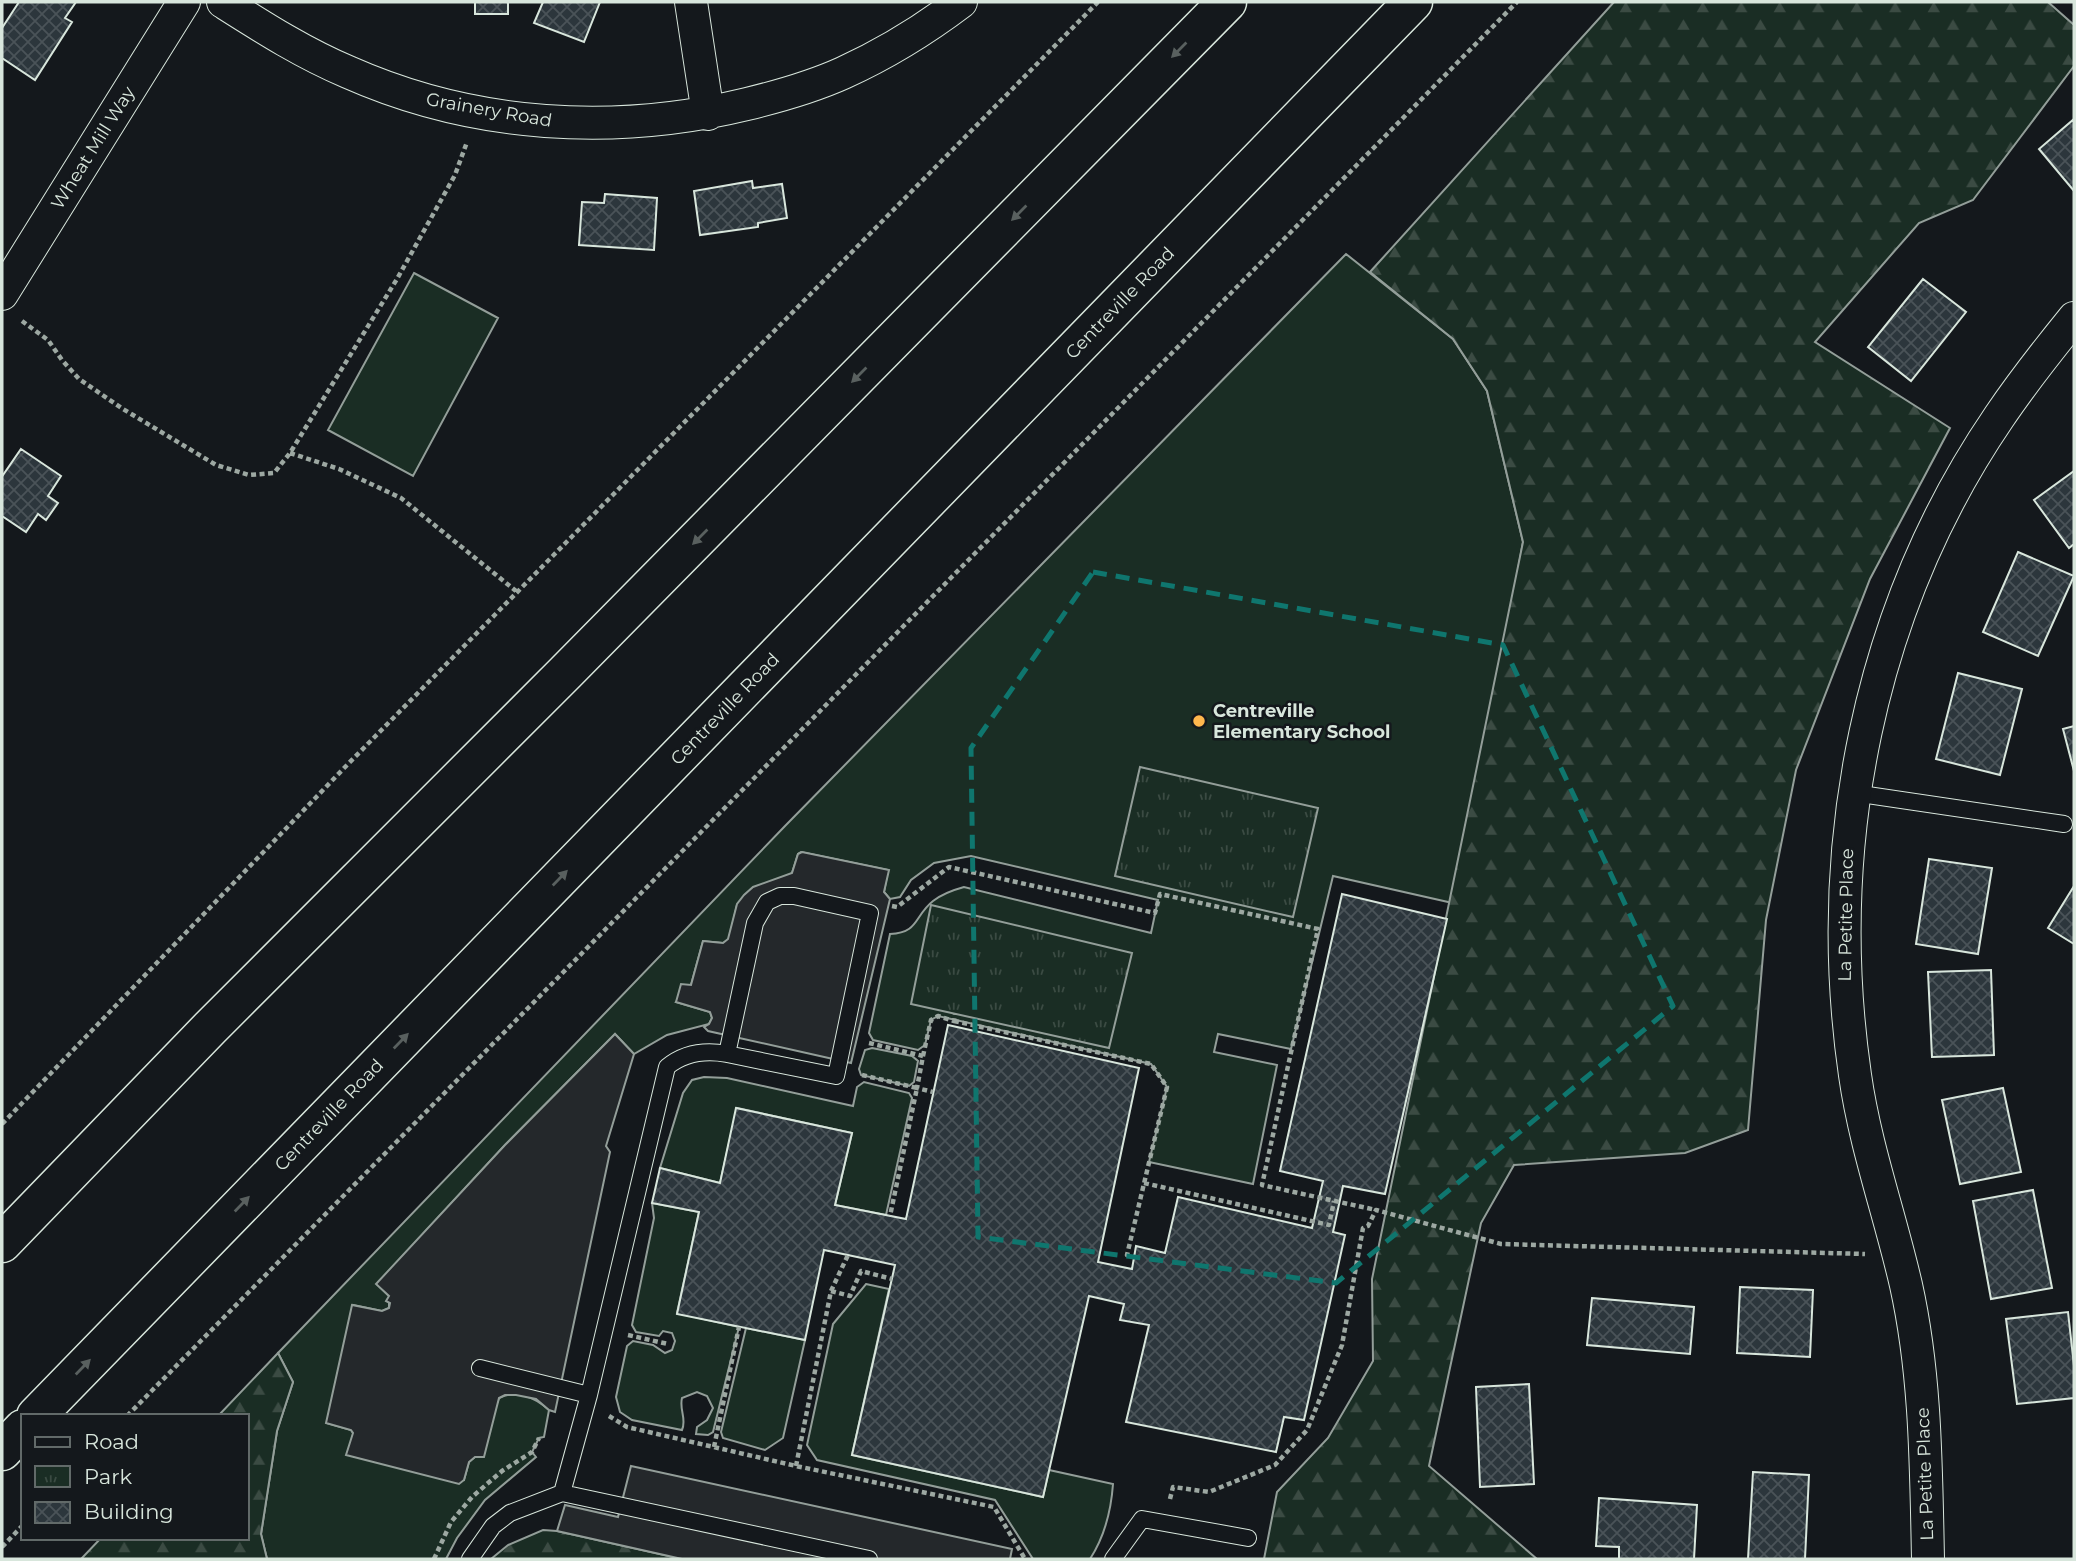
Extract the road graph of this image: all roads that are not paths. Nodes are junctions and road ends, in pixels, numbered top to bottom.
1 (184, 2) edge
2 (223, 2) edge
3 (691, 2) edge
4 (961, 2) edge
5 (1227, 2) edge
6 (1413, 2) edge
7 (708, 114) junction
8 (10, 307) edge
9 (2074, 318) edge
10 (1854, 793) junction
11 (2064, 824) dead end
12 (727, 1055) junction
13 (2, 1243) edge
14 (480, 1367) dead end
15 (589, 1395) junction
16 (38, 1414) edge
17 (21, 1431) edge
18 (2, 1451) edge
19 (562, 1493) junction
20 (1248, 1538) dead end
21 (470, 1559) edge
22 (869, 1559) edge
23 (1114, 1559) edge
24 (1928, 1559) edge

1 - 8 street, Wheat Mill Way
2 - 7 street, Grainery Road
3 - 7 street
4 - 7 street, Grainery Road
5 -> 13 highway
16 -> 6 highway, Centreville Road
9 - 10 street, La Petite Place
10 - 11 lane
10 - 24 street, La Petite Place
12 - 12 lane
12 - 15 lane
14 - 15 lane
15 - 19 lane
17 - 18 highway
19 - 21 lane
19 - 22 lane
20 - 23 lane

